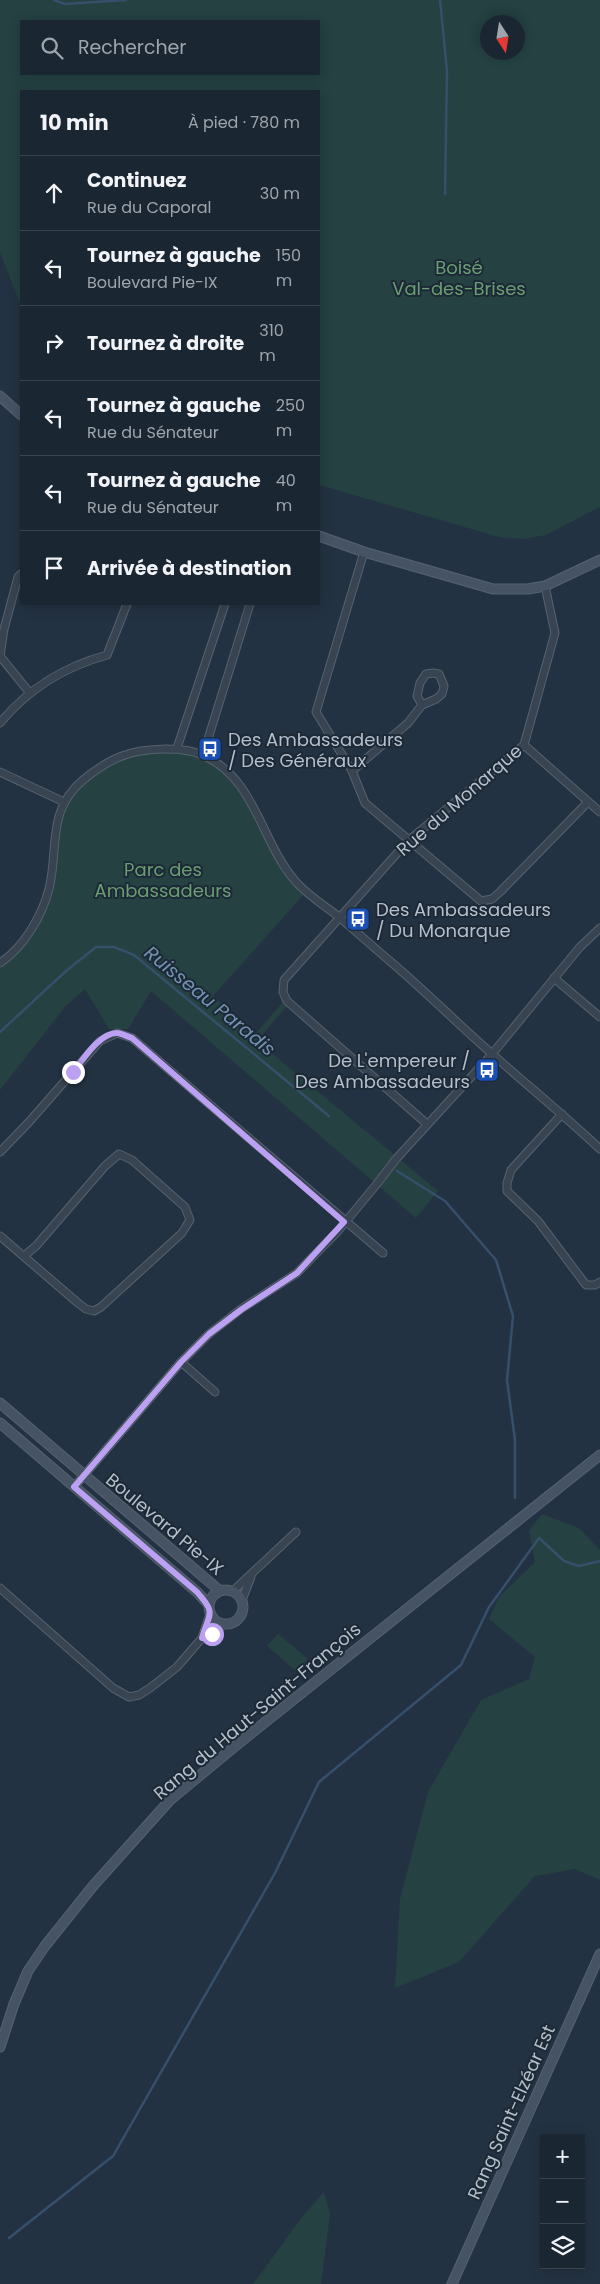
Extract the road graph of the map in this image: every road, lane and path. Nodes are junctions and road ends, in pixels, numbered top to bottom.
1 (0, 396) edge
2 (20, 414) edge
3 (320, 536) edge
4 (364, 552) junction
5 (600, 560) edge
6 (20, 575) edge
7 (545, 586) junction
8 (127, 605) edge
9 (225, 605) edge
10 (250, 605) edge
11 (29, 692) junction
12 (422, 705) junction
13 (0, 724) edge
14 (524, 745) junction
15 (177, 748) junction
16 (203, 755) junction
17 (352, 771) junction
18 (0, 772) edge
19 (64, 802) junction
20 (588, 802) junction
21 (600, 812) edge
22 (408, 841) junction
23 (341, 919) junction
24 (600, 928) edge
25 (0, 963) edge
26 (554, 978) junction
27 (600, 1017) edge
28 (492, 1054) junction
29 (562, 1114) junction
30 (427, 1124) junction
31 (600, 1149) edge
32 (0, 1152) edge
33 (344, 1222) junction
34 (0, 1236) edge
35 (383, 1253) dead end
36 (24, 1256) junction
37 (600, 1282) edge
38 (181, 1362) junction
39 (216, 1392) dead end
40 (0, 1403) edge
41 (0, 1423) edge
42 (600, 1455) edge
43 (84, 1476) junction
44 (74, 1487) junction
45 (296, 1532) dead end
46 (252, 1575) junction
47 (0, 1588) edge
48 (220, 1591) junction
49 (233, 1591) junction
50 (242, 1600) junction
51 (210, 1610) junction
52 (225, 1624) junction
53 (202, 1638) junction
54 (600, 1954) edge
55 (0, 2048) edge
56 (452, 2284) edge

1 - 2 street
3 - 4 street
4 - 7 street
4 - 17 street
5 - 7 street
6 - 11 street
7 - 14 street, Rue du Monarque
8 - 11 street
9 - 15 street
10 - 16 street
11 - 13 street
12 - 12 street
12 - 17 street
14 - 20 street
14 - 22 street, Rue du Monarque
15 - 16 street
15 - 19 street
16 - 23 street
17 - 22 street
18 - 19 street
19 - 25 street
20 - 21 street
20 - 22 street
22 - 23 street, Rue du Monarque
23 - 28 street
23 - 30 street, Rue du Monarque
24 - 26 street
26 - 27 street
26 - 28 street
28 - 29 street
28 - 30 street
29 - 31 street
29 - 37 street
30 - 33 street
32 - 33 street
33 - 35 street
33 - 38 street
34 - 36 street
36 - 36 street
38 - 39 street
38 - 43 street
40 - 43 street, Boulevard Pie-IX
41 - 44 street, Boulevard Pie-IX
42 - 55 street, Rang du Haut-Saint-François
43 - 44 street
43 - 48 street, Boulevard Pie-IX
44 - 51 street, Boulevard Pie-IX
45 - 46 street
46 - 49 street
46 - 50 street
47 - 53 street
48 - 49 street
48 - 51 street
49 - 50 street
50 - 52 street
51 - 52 street
51 - 53 street
52 - 53 street
54 - 56 street, Rang Saint-Elzéar Est

